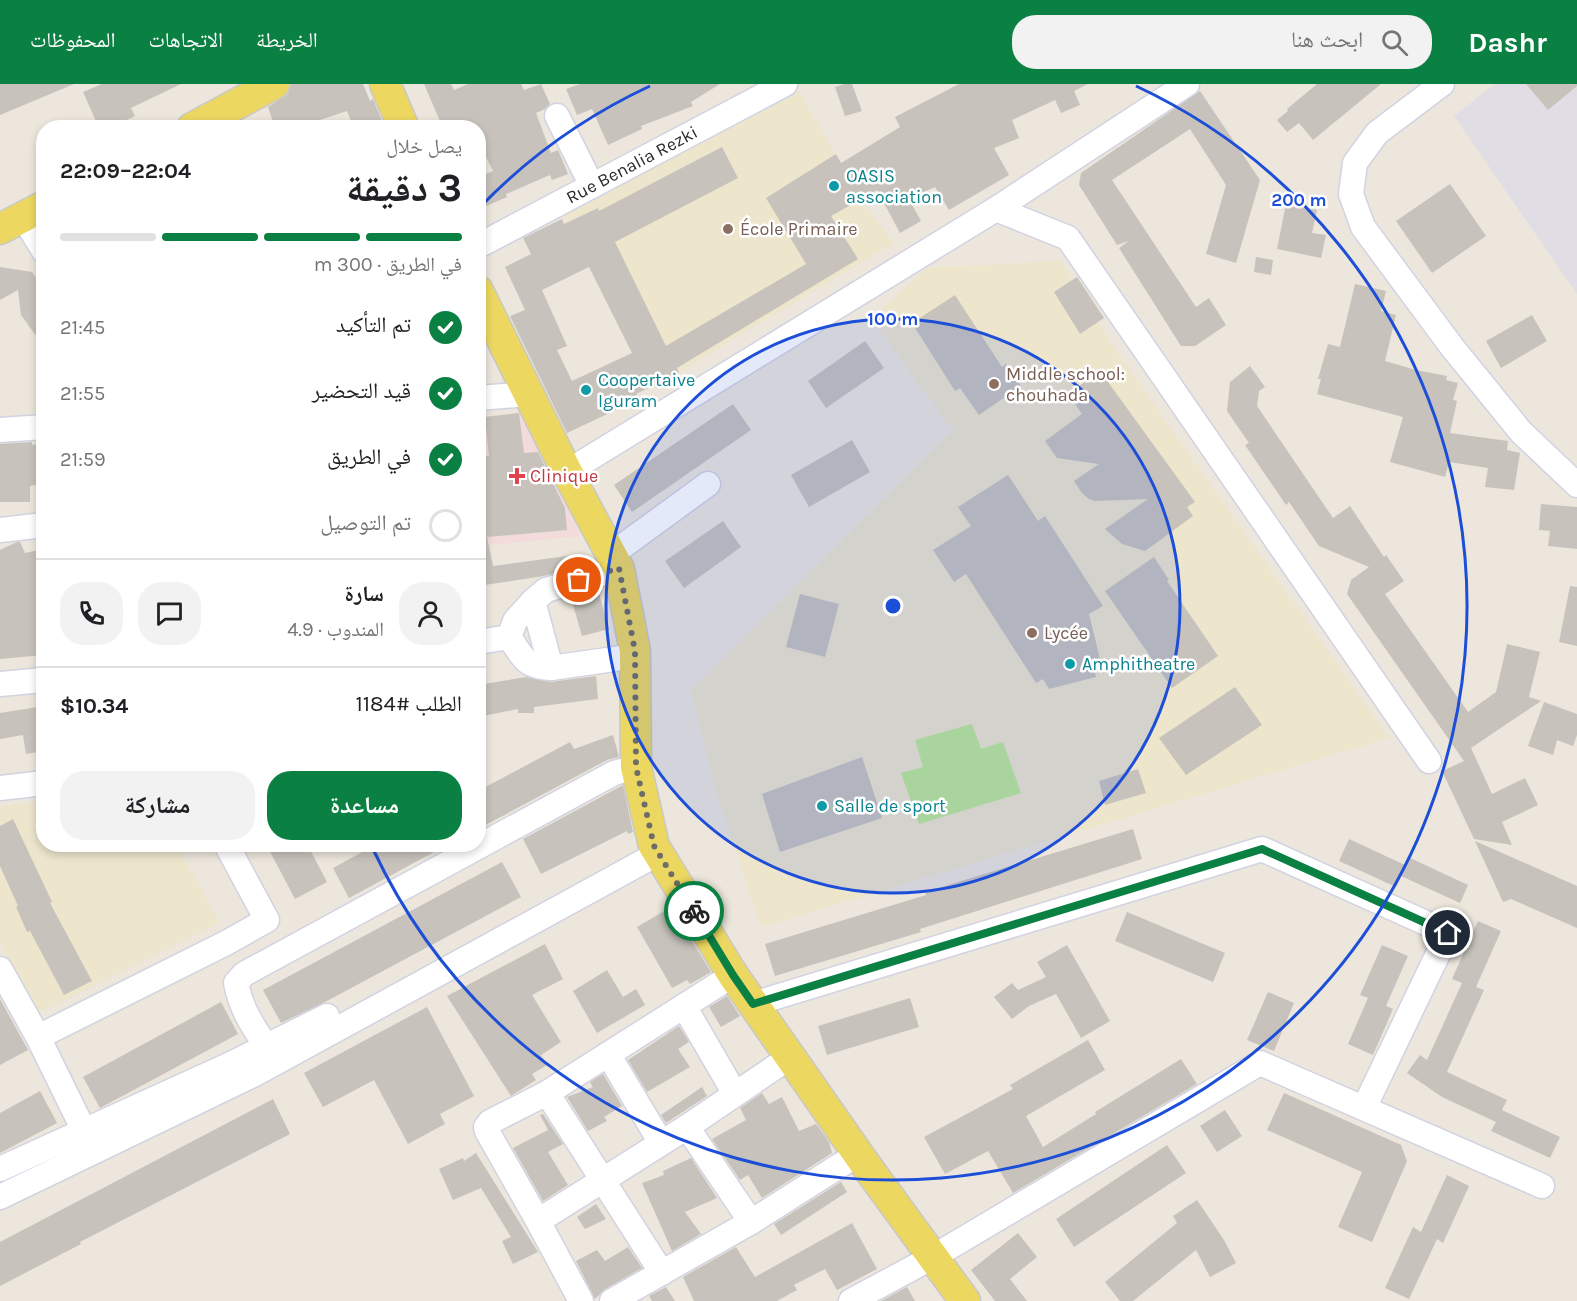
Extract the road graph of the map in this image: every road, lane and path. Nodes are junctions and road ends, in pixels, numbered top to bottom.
1 (274, 84) edge
2 (385, 84) edge
3 (785, 84) edge
4 (1187, 84) edge
5 (1442, 84) edge
6 (557, 116) dead end
7 (207, 120) edge
8 (401, 120) edge
9 (592, 186) junction
10 (996, 209) junction
11 (22, 218) edge
12 (36, 239) edge
13 (486, 242) edge
14 (486, 307) edge
15 (528, 394) junction
16 (486, 397) edge
17 (36, 427) edge
18 (0, 430) edge
19 (567, 472) junction
20 (708, 484) dead end
21 (1577, 485) edge
22 (36, 526) edge
23 (0, 530) edge
24 (615, 561) junction
25 (533, 601) junction
26 (509, 637) junction
27 (486, 641) edge
28 (635, 656) junction
29 (551, 668) junction
30 (36, 681) edge
31 (0, 684) edge
32 (1429, 761) dead end
33 (636, 767) junction
34 (36, 784) edge
35 (0, 788) edge
36 (486, 843) edge
37 (657, 850) junction
38 (230, 852) edge
39 (469, 852) edge
40 (0, 969) edge
41 (733, 975) junction
42 (753, 1004) junction
43 (684, 1006) junction
44 (38, 1037) junction
45 (272, 1054) junction
46 (608, 1054) junction
47 (790, 1057) junction
48 (547, 1093) junction
49 (735, 1094) junction
50 (1364, 1108) junction
51 (687, 1127) junction
52 (84, 1131) junction
53 (661, 1143) junction
54 (94, 1153) junction
55 (858, 1154) junction
56 (0, 1169) edge
57 (602, 1180) junction
58 (1542, 1186) dead end
59 (0, 1197) edge
60 (538, 1221) junction
61 (751, 1222) junction
62 (933, 1257) junction
63 (662, 1273) junction
64 (581, 1301) edge
65 (612, 1301) edge
66 (851, 1301) edge
67 (965, 1301) edge

1 - 7 main road
2 - 8 main road
3 - 9 street, Rue Benalia Rezki
4 - 10 street
5 - 21 street
6 - 9 street
9 - 13 street, Rue Benalia Rezki
10 - 19 street
10 - 32 street
11 - 12 street
14 - 15 main road
15 - 16 street
15 - 19 main road
17 - 18 street
19 - 24 main road
20 - 24 street
22 - 23 street
24 - 25 street
24 - 28 main road
25 - 26 street
25 - 29 street
26 - 27 street
26 - 29 street
28 - 29 street
28 - 33 main road
30 - 31 street
33 - 36 street
33 - 37 main road
34 - 35 street
37 - 41 main road
37 - 45 street
38 - 44 street
39 - 45 street
40 - 44 street
41 - 42 main road
41 - 43 street
42 - 47 main road
42 - 50 street
43 - 46 street
43 - 49 street
44 - 52 street
45 - 52 street
45 - 54 street
46 - 48 street
46 - 53 street
47 - 49 street
47 - 55 main road
48 - 57 street
48 - 60 street
49 - 51 street
50 - 58 street
50 - 62 street
51 - 53 street
51 - 61 street
52 - 54 street
52 - 56 street
53 - 57 street
54 - 59 street
55 - 61 street
55 - 62 main road
57 - 60 street
57 - 63 street
60 - 64 street
61 - 63 street
62 - 66 street
62 - 67 main road
63 - 65 street

